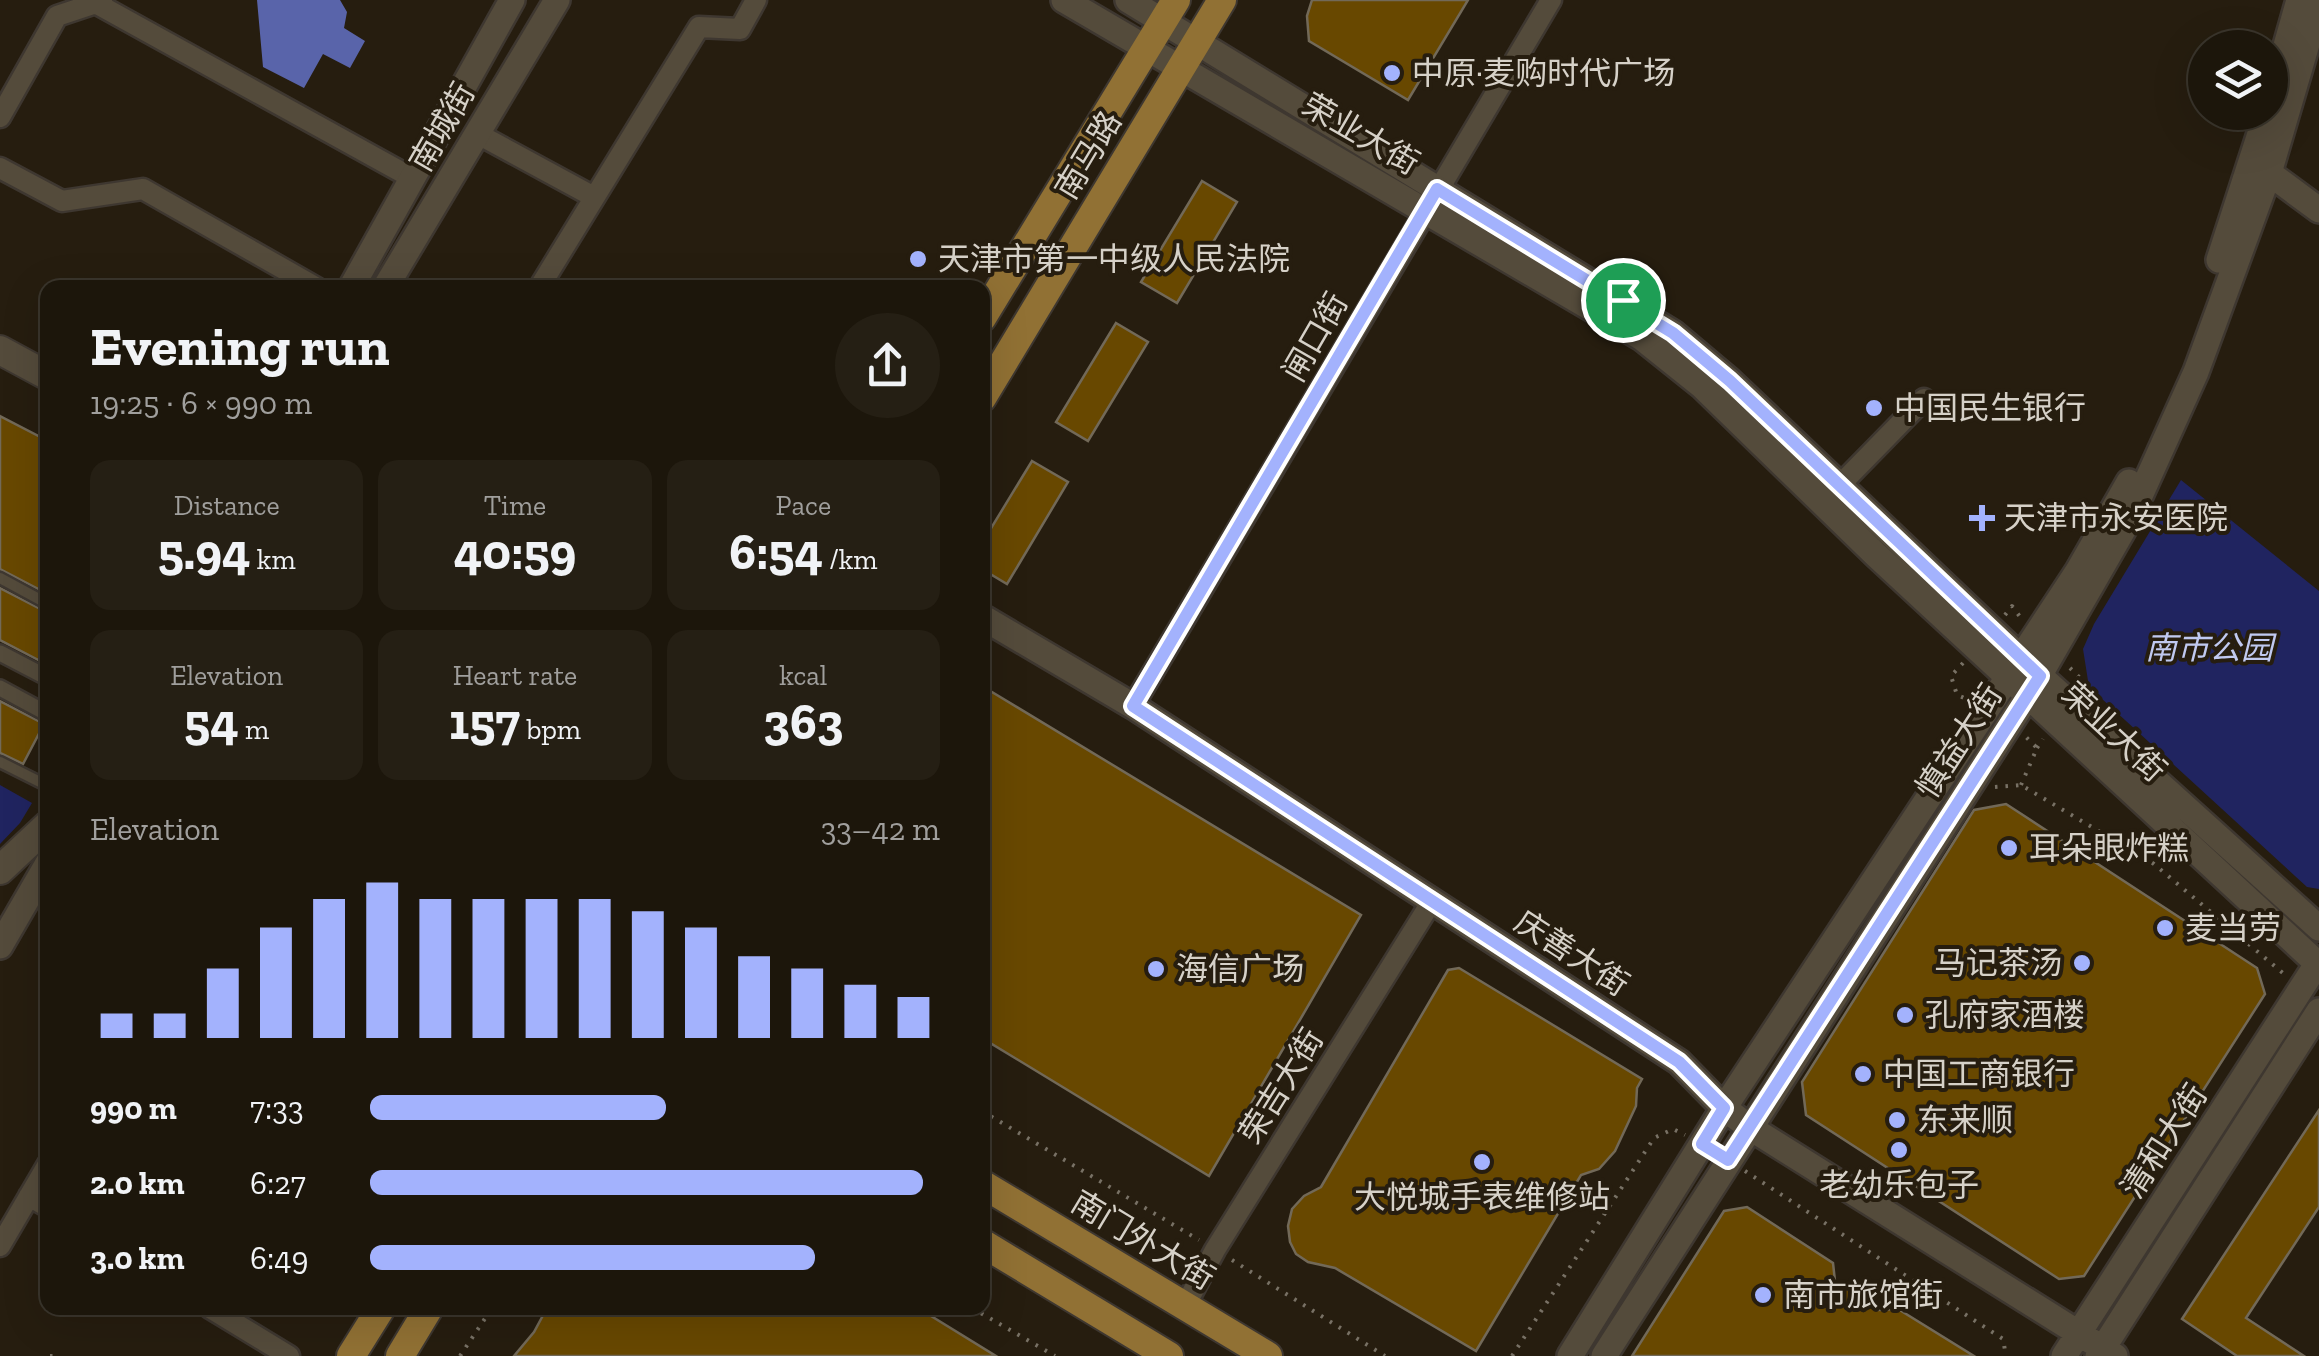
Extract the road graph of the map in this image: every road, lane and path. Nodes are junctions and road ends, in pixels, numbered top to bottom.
1 (512, 0) edge
2 (557, 0) edge
3 (756, 0) edge
4 (1064, 0) edge
5 (1128, 0) edge
6 (1222, 0) edge
7 (1551, 0) edge
8 (2299, 0) edge
9 (97, 1) edge
10 (2319, 3) edge
11 (1169, 11) edge
12 (2288, 39) edge
13 (1196, 42) junction
14 (1147, 48) junction
15 (1181, 68) junction
16 (0, 117) edge
17 (2265, 130) edge
18 (476, 133) junction
19 (0, 168) edge
20 (2260, 170) junction
21 (414, 179) junction
22 (594, 197) junction
23 (1431, 199) junction
24 (2319, 210) edge
25 (302, 280) edge
26 (356, 280) edge
27 (391, 280) edge
28 (543, 280) edge
29 (990, 305) edge
30 (0, 350) edge
31 (40, 372) edge
32 (990, 385) edge
33 (1924, 399) dead end
34 (1839, 486) junction
35 (0, 578) edge
36 (40, 600) edge
37 (990, 622) edge
38 (0, 653) edge
39 (40, 674) edge
40 (2024, 677) junction
41 (0, 688) edge
42 (1133, 706) junction
43 (40, 710) edge
44 (0, 762) edge
45 (40, 782) edge
46 (1967, 789) junction
47 (40, 832) edge
48 (0, 870) edge
49 (40, 877) edge
50 (1432, 901) junction
51 (2319, 928) edge
52 (0, 946) edge
53 (2318, 963) edge
54 (2300, 989) junction
55 (2319, 1012) edge
56 (1724, 1108) junction
57 (990, 1116) edge
58 (1748, 1127) junction
59 (1702, 1144) junction
60 (1728, 1160) junction
61 (990, 1189) edge
62 (38, 1202) edge
63 (0, 1246) edge
64 (990, 1247) edge
65 (1215, 1250) junction
66 (1185, 1306) junction
67 (222, 1315) edge
68 (376, 1315) edge
69 (426, 1315) edge
70 (487, 1315) edge
71 (984, 1315) edge
72 (2078, 1333) junction
73 (2105, 1354) edge
74 (289, 1356) edge
75 (352, 1356) edge
76 (400, 1356) edge
77 (460, 1356) edge
78 (1054, 1356) edge
79 (1169, 1356) edge
80 (1268, 1356) edge
81 (1385, 1356) edge
82 (1512, 1356) edge
83 (1570, 1356) edge
84 (1604, 1356) edge
85 (2006, 1356) edge
86 (2064, 1356) edge

1 - 21 street, 南城街
2 - 18 street, 南城街
3 - 22 street
4 - 14 street, 荣业大街
5 - 11 street, 荣业大街
6 - 13 main road, 南马路
7 - 23 street, 闸口街
8 - 12 street
9 - 16 street
9 - 21 street
10 - 20 street, 慎益大街
11 - 13 street, 荣业大街
11 - 14 main road, 南马路
13 - 15 main road, 南马路
13 - 23 street, 荣业大街
14 - 15 street, 荣业大街
14 - 29 main road, 南马路
15 - 23 street, 荣业大街
15 - 32 main road, 南马路
17 - 20 street, 慎益大街
18 - 22 street
18 - 27 street, 南城街
19 - 25 street
20 - 24 street
20 - 40 street, 慎益大街
21 - 26 street, 南城街
22 - 28 street
23 - 34 street, 荣业大街
23 - 40 street, 荣业大街
23 - 42 street, 闸口街
30 - 31 main road
33 - 34 street
34 - 40 street, 荣业大街
35 - 36 lane
37 - 42 street, 庆善大街
38 - 39 street
40 - 46 street, 慎益大街
40 - 51 street, 荣业大街
40 - 53 street, 荣业大街
40 - 56 street, 慎益大街
41 - 43 street
42 - 50 street, 庆善大街
44 - 45 lane
46 - 54 path
46 - 58 street, 慎益大街
47 - 48 main road
49 - 52 street
50 - 56 street, 庆善大街
50 - 65 street, 荣吉大街
53 - 54 street, 清和大街
54 - 72 street, 清和大街
55 - 73 street, 清和大街
56 - 58 street, 庆善大街
56 - 59 street, 慎益大街
57 - 65 path
58 - 60 street, 慎益大街
58 - 72 street, 庆善大街
59 - 82 path
59 - 83 street, 慎益大街
60 - 84 street, 慎益大街
60 - 85 path
61 - 66 main road, 南门外大街
62 - 63 street
64 - 79 main road
65 - 66 street, 荣吉大街
65 - 81 path
66 - 80 main road, 南门外大街
67 - 74 street
68 - 75 main road
69 - 76 main road
70 - 77 path
71 - 78 path
72 - 73 street, 庆善大街
72 - 86 street, 清和大街

